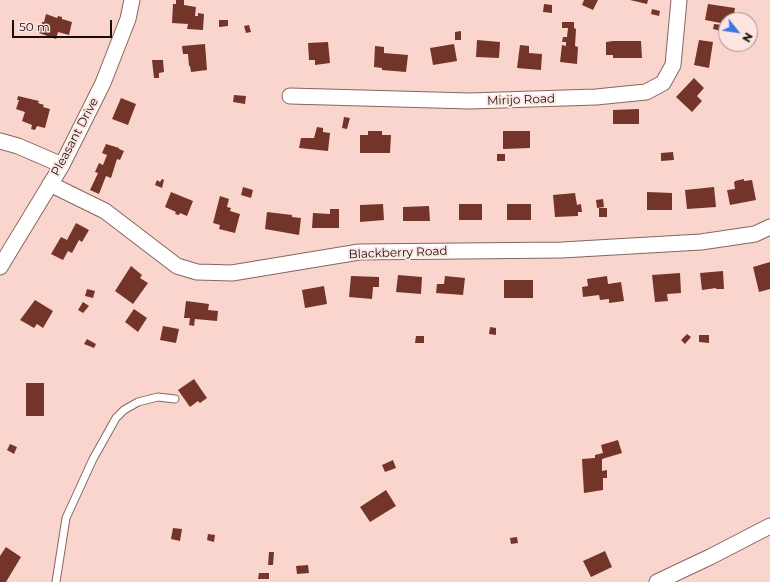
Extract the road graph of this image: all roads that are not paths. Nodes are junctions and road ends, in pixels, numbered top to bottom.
1 (132, 0) edge
2 (680, 0) edge
3 (290, 96) dead end
4 (0, 141) edge
5 (62, 165) junction
6 (50, 184) junction
7 (770, 227) edge
8 (0, 266) edge
9 (175, 399) dead end
10 (770, 526) edge
11 (56, 582) edge
12 (657, 582) edge

1 - 5 street, Pleasant Drive
2 - 3 street, Mirijo Road
4 - 5 street
5 - 6 street, Pleasant Drive
6 - 7 street, Blackberry Road
6 - 8 street, Pleasant Drive
9 - 11 lane
10 - 12 street

